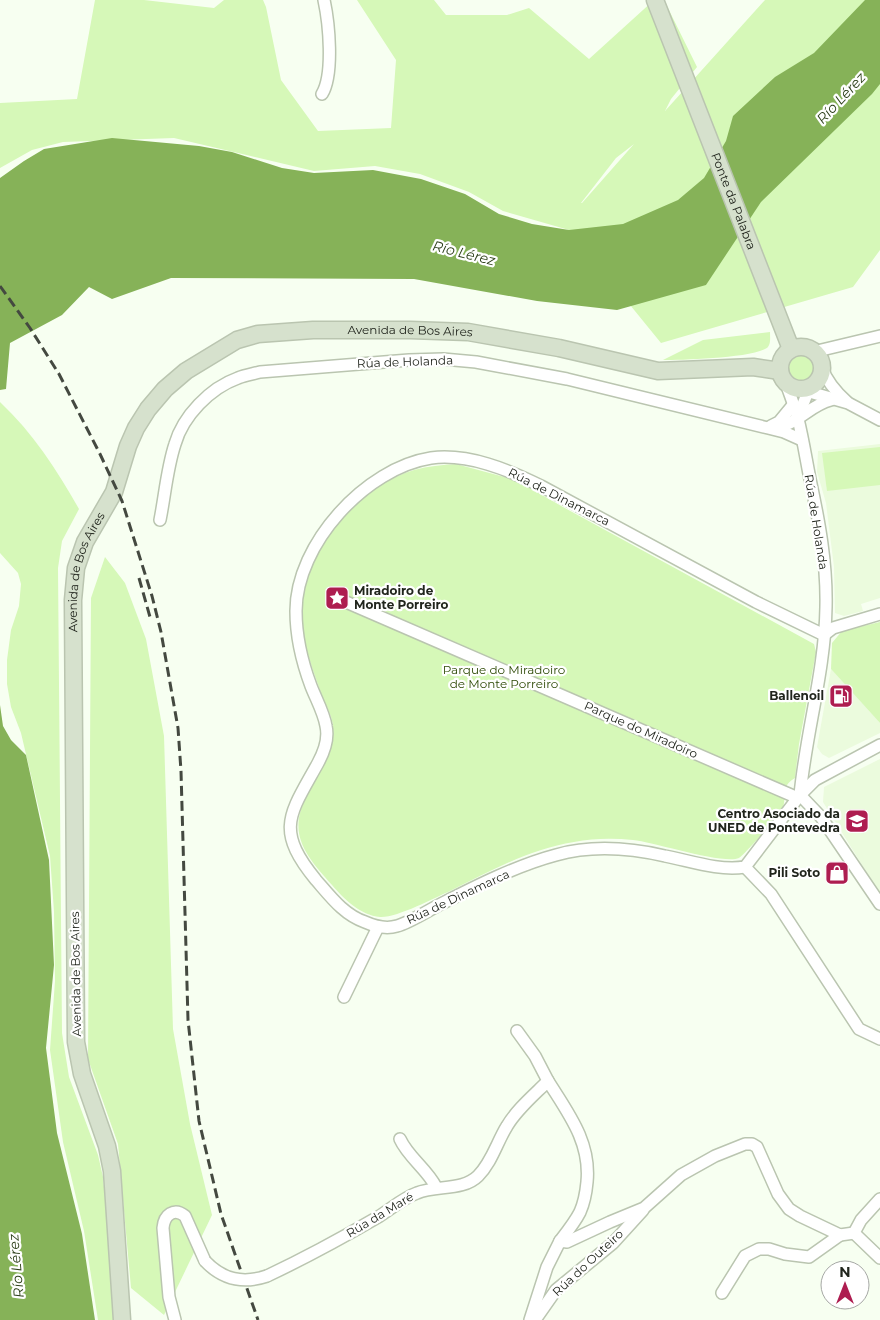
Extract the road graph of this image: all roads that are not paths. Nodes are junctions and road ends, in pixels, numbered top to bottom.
1 (324, 0) edge
2 (654, 0) edge
3 (322, 94) dead end
4 (880, 336) edge
5 (788, 352) junction
6 (814, 352) junction
7 (822, 368) junction
8 (698, 370) junction
9 (783, 377) junction
10 (806, 388) junction
11 (832, 400) junction
12 (793, 404) junction
13 (848, 404) junction
14 (798, 419) junction
15 (880, 420) edge
16 (768, 428) junction
17 (802, 440) junction
18 (160, 520) dead end
19 (346, 602) dead end
20 (880, 614) edge
21 (824, 636) junction
22 (880, 745) edge
23 (799, 797) junction
24 (745, 867) junction
25 (880, 904) edge
26 (378, 926) junction
27 (344, 997) dead end
28 (517, 1031) dead end
29 (880, 1039) edge
30 (548, 1081) junction
31 (400, 1139) dead end
32 (436, 1188) junction
33 (880, 1199) edge
34 (644, 1208) junction
35 (854, 1233) junction
36 (840, 1235) junction
37 (560, 1241) junction
38 (880, 1258) edge
39 (722, 1293) dead end
40 (122, 1320) edge
41 (175, 1320) edge
42 (530, 1320) edge
43 (534, 1320) edge

1 - 3 street
2 - 5 street, Ponte da Palabra
4 - 6 street
5 - 6 street
5 - 8 street, Avenida de Bos Aires
5 - 9 street
6 - 7 street
7 - 10 street
7 - 13 street
8 - 9 street, Avenida de Bos Aires
8 - 40 street, Avenida de Bos Aires
9 - 10 street
9 - 12 street, Rúa de Holanda
10 - 11 street
10 - 14 street
11 - 13 street
11 - 14 street
12 - 14 street, Rúa de Holanda
12 - 16 street
13 - 15 street
14 - 16 street, Rúa de Holanda
14 - 17 street, Rúa de Holanda
16 - 17 street, Rúa de Holanda
16 - 18 street, Rúa de Holanda
17 - 21 street, Rúa de Holanda
19 - 23 street, Parque do Miradoiro
20 - 21 street
21 - 23 street, Rúa de Holanda
21 - 26 street, Rúa de Dinamarca
22 - 23 street
23 - 24 street
23 - 25 street
24 - 26 street, Rúa de Dinamarca
24 - 29 street
26 - 27 street
28 - 30 street
30 - 32 street, Rúa da Maré
30 - 37 street
31 - 32 street
32 - 41 street, Rúa da Maré, bridge
33 - 35 street
34 - 36 street
34 - 37 street
34 - 43 street, Rúa do Outeiro
35 - 36 street
35 - 38 street
36 - 39 street
37 - 42 street

